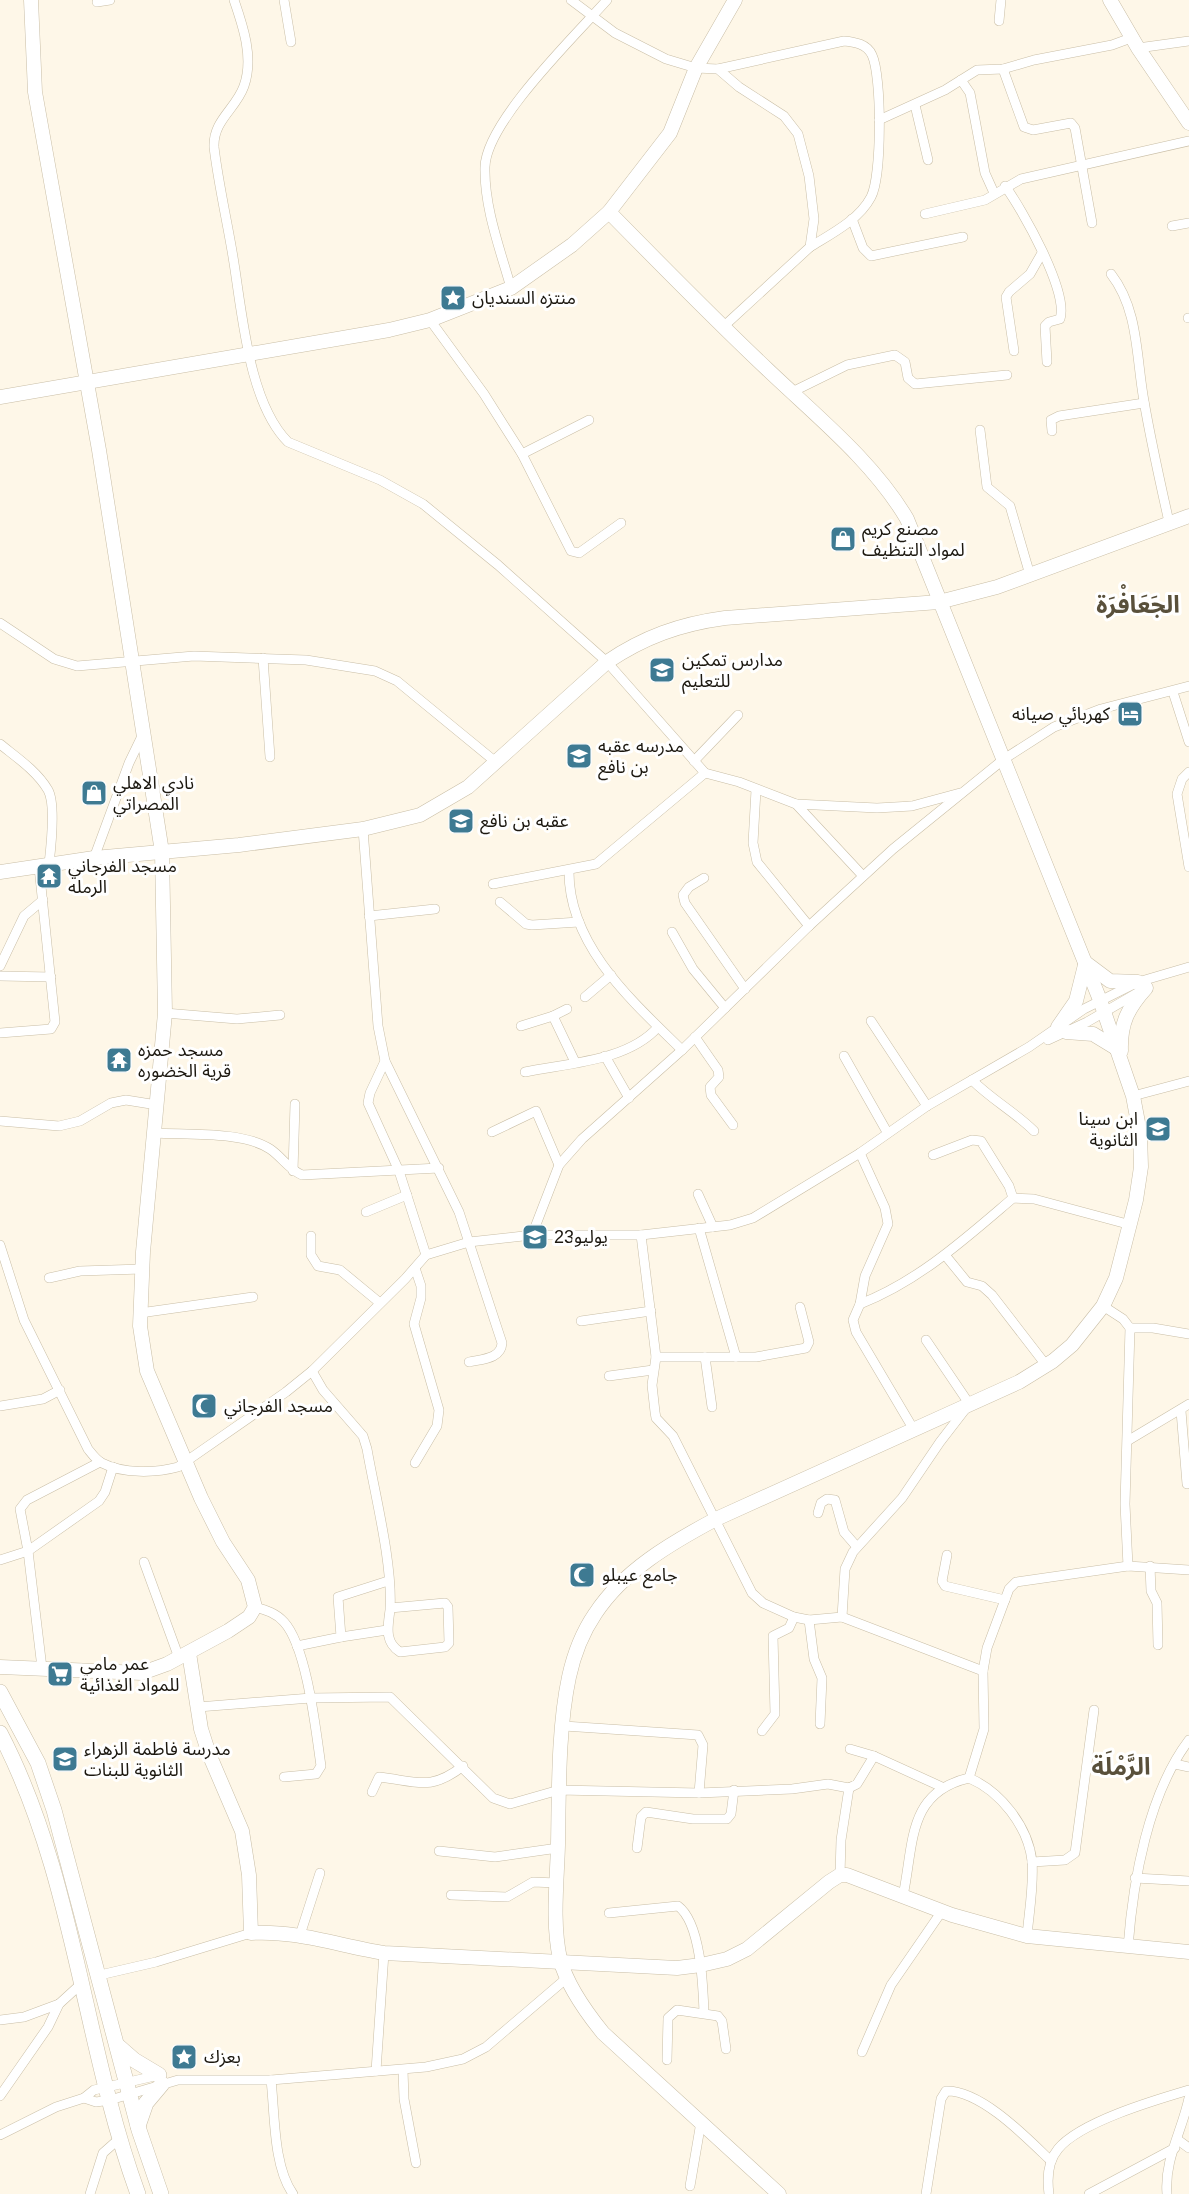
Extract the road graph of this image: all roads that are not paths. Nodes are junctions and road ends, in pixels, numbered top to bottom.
1 (31, 0) edge
2 (110, 0) edge
3 (234, 0) edge
4 (284, 0) edge
5 (571, 0) edge
6 (606, 0) edge
7 (735, 0) edge
8 (1001, 0) edge
9 (1110, 0) edge
10 (97, 2) dead end
11 (592, 17) junction
12 (999, 21) dead end
13 (1189, 41) edge
14 (291, 42) dead end
15 (1134, 43) junction
16 (696, 69) junction
17 (718, 69) junction
18 (1003, 69) junction
19 (961, 80) junction
20 (915, 105) junction
21 (879, 120) junction
22 (1189, 123) edge
23 (1189, 141) edge
24 (928, 160) dead end
25 (1084, 165) junction
26 (1005, 186) junction
27 (994, 193) junction
28 (609, 212) junction
29 (925, 214) dead end
30 (852, 219) junction
31 (1092, 223) dead end
32 (1189, 223) edge
33 (1172, 226) dead end
34 (963, 237) dead end
35 (810, 247) junction
36 (1042, 253) junction
37 (1111, 274) dead end
38 (511, 288) junction
39 (430, 320) junction
40 (723, 327) junction
41 (1014, 351) dead end
42 (251, 355) junction
43 (1047, 362) dead end
44 (1007, 375) dead end
45 (87, 381) junction
46 (792, 392) junction
47 (0, 397) edge
48 (1144, 403) junction
49 (589, 420) dead end
50 (980, 430) dead end
51 (1052, 431) dead end
52 (522, 454) junction
53 (1189, 516) edge
54 (1169, 522) junction
55 (621, 523) dead end
56 (1030, 575) junction
57 (939, 602) junction
58 (0, 623) edge
59 (263, 658) junction
60 (134, 661) junction
61 (607, 662) junction
62 (1189, 686) edge
63 (1173, 692) junction
64 (738, 715) dead end
65 (144, 731) junction
66 (1189, 742) edge
67 (0, 744) edge
68 (270, 757) dead end
69 (1004, 759) junction
70 (694, 761) junction
71 (497, 763) junction
72 (1189, 772) edge
73 (705, 774) junction
74 (756, 790) junction
75 (962, 793) junction
76 (796, 804) junction
77 (363, 829) junction
78 (162, 852) junction
79 (94, 858) junction
80 (1189, 862) edge
81 (44, 866) junction
82 (1189, 867) edge
83 (569, 872) junction
84 (0, 873) edge
85 (863, 876) junction
86 (704, 878) dead end
87 (493, 884) dead end
88 (43, 900) junction
89 (500, 902) dead end
90 (435, 909) dead end
91 (369, 916) junction
92 (579, 922) junction
93 (809, 926) junction
94 (672, 932) dead end
95 (1084, 962) junction
96 (0, 966) edge
97 (1189, 967) edge
98 (611, 975) junction
99 (0, 976) edge
100 (51, 977) junction
101 (1142, 985) junction
102 (745, 989) junction
103 (585, 997) dead end
104 (1102, 1006) junction
105 (725, 1008) junction
106 (567, 1009) dead end
107 (165, 1013) junction
108 (280, 1015) dead end
109 (553, 1016) junction
110 (871, 1021) dead end
111 (521, 1026) dead end
112 (658, 1027) junction
113 (1063, 1029) junction
114 (0, 1033) edge
115 (695, 1037) junction
116 (1116, 1048) junction
117 (682, 1050) junction
118 (605, 1056) junction
119 (844, 1056) dead end
120 (385, 1061) junction
121 (575, 1062) junction
122 (1121, 1062) junction
123 (525, 1072) dead end
124 (972, 1080) junction
125 (1189, 1081) edge
126 (1133, 1096) junction
127 (629, 1098) junction
128 (295, 1104) dead end
129 (157, 1105) junction
130 (927, 1107) junction
131 (0, 1121) edge
132 (733, 1125) dead end
133 (1034, 1131) dead end
134 (492, 1132) dead end
135 (887, 1132) junction
136 (154, 1133) junction
137 (860, 1153) junction
138 (933, 1155) dead end
139 (559, 1166) junction
140 (438, 1168) junction
141 (292, 1171) junction
142 (399, 1171) junction
143 (698, 1194) dead end
144 (407, 1195) junction
145 (1013, 1198) junction
146 (366, 1212) dead end
147 (1131, 1225) junction
148 (713, 1227) junction
149 (699, 1228) junction
150 (532, 1235) junction
151 (641, 1235) junction
152 (311, 1236) dead end
153 (470, 1242) junction
154 (0, 1245) edge
155 (426, 1255) junction
156 (945, 1255) junction
157 (415, 1268) junction
158 (142, 1269) junction
159 (49, 1278) dead end
160 (253, 1297) dead end
161 (380, 1303) junction
162 (860, 1304) junction
163 (1103, 1306) junction
164 (800, 1307) dead end
165 (651, 1311) junction
166 (140, 1313) junction
167 (581, 1321) dead end
168 (1130, 1328) junction
169 (1189, 1334) edge
170 (926, 1340) dead end
171 (656, 1357) junction
172 (705, 1357) junction
173 (736, 1357) junction
174 (469, 1362) dead end
175 (1046, 1365) junction
176 (312, 1371) junction
177 (652, 1371) junction
178 (609, 1376) dead end
179 (60, 1390) junction
180 (1189, 1404) edge
181 (0, 1406) edge
182 (969, 1406) junction
183 (712, 1407) dead end
184 (1181, 1411) junction
185 (914, 1430) junction
186 (1129, 1440) junction
187 (186, 1461) junction
188 (100, 1462) junction
189 (415, 1462) dead end
190 (113, 1467) junction
191 (1187, 1484) dead end
192 (818, 1513) dead end
193 (716, 1519) junction
194 (856, 1546) junction
195 (28, 1551) junction
196 (947, 1555) dead end
197 (0, 1560) edge
198 (144, 1562) dead end
199 (1128, 1566) junction
200 (1150, 1566) junction
201 (1189, 1570) edge
202 (388, 1581) junction
203 (1005, 1600) junction
204 (255, 1607) junction
205 (390, 1608) junction
206 (794, 1617) junction
207 (843, 1617) junction
208 (809, 1620) junction
209 (387, 1630) junction
210 (341, 1637) junction
211 (1158, 1645) dead end
212 (297, 1646) junction
213 (184, 1655) junction
214 (0, 1667) edge
215 (42, 1668) junction
216 (983, 1671) junction
217 (0, 1692) edge
218 (311, 1698) junction
219 (198, 1707) junction
220 (1094, 1710) dead end
221 (820, 1724) dead end
222 (564, 1726) junction
223 (762, 1731) dead end
224 (0, 1733) edge
225 (1189, 1740) edge
226 (850, 1749) dead end
227 (874, 1756) junction
228 (1175, 1764) junction
229 (463, 1766) junction
230 (1189, 1767) edge
231 (284, 1777) dead end
232 (969, 1778) junction
233 (942, 1787) junction
234 (849, 1788) junction
235 (559, 1790) junction
236 (734, 1790) junction
237 (372, 1792) dead end
238 (699, 1793) junction
239 (558, 1848) junction
240 (637, 1848) dead end
241 (440, 1851) dead end
242 (1032, 1862) junction
243 (320, 1873) dead end
244 (840, 1875) junction
245 (1136, 1878) junction
246 (1189, 1881) edge
247 (557, 1883) junction
248 (451, 1895) dead end
249 (903, 1896) junction
250 (942, 1911) junction
251 (609, 1912) dead end
252 (251, 1933) junction
253 (300, 1935) junction
254 (1027, 1936) junction
255 (1128, 1947) junction
256 (1189, 1952) edge
257 (384, 1953) junction
258 (561, 1961) junction
259 (701, 1965) junction
260 (100, 1975) junction
261 (568, 1977) junction
262 (82, 1983) junction
263 (58, 2004) junction
264 (704, 2013) junction
265 (0, 2020) edge
266 (117, 2045) junction
267 (726, 2049) dead end
268 (862, 2052) dead end
269 (667, 2060) dead end
270 (403, 2070) junction
271 (375, 2072) junction
272 (160, 2080) junction
273 (271, 2080) junction
274 (128, 2087) junction
275 (1189, 2090) edge
276 (109, 2092) junction
277 (0, 2096) edge
278 (84, 2098) junction
279 (1189, 2098) edge
280 (701, 2122) junction
281 (138, 2126) junction
282 (0, 2135) edge
283 (120, 2138) junction
284 (1176, 2144) junction
285 (1189, 2148) edge
286 (1051, 2161) junction
287 (417, 2163) dead end
288 (690, 2186) dead end
289 (90, 2194) edge
290 (138, 2194) edge
291 (161, 2194) edge
292 (294, 2194) edge
293 (779, 2194) edge
294 (926, 2194) edge
295 (1049, 2194) edge
296 (1089, 2194) edge
297 (1167, 2194) edge

1 - 45 street
2 - 10 street
3 - 42 street
4 - 14 street
5 - 11 street
6 - 11 street
7 - 16 street
8 - 12 street
9 - 15 street
11 - 16 street
11 - 38 street
13 - 15 street
15 - 18 street
15 - 22 street
16 - 17 street
16 - 28 street
17 - 21 street
17 - 35 street
18 - 19 street
18 - 25 street
19 - 20 street
19 - 27 street
20 - 21 street
20 - 24 street
21 - 30 street
23 - 25 street
25 - 26 street
25 - 31 street
26 - 27 street
26 - 36 street
27 - 29 street
28 - 38 street
28 - 40 street
30 - 34 street
30 - 35 street
32 - 33 street
35 - 40 street
36 - 41 street
36 - 43 street
37 - 48 street
38 - 39 street
39 - 42 street
39 - 52 street
40 - 46 street
42 - 45 street
42 - 61 street
44 - 46 street
45 - 47 street
45 - 60 street
46 - 57 street
48 - 51 street
48 - 54 street
49 - 52 street
50 - 56 street
52 - 55 street
53 - 54 street
54 - 56 street
56 - 57 street
57 - 61 street
57 - 69 street
58 - 60 street
59 - 60 street
59 - 68 street
59 - 71 street
60 - 65 street
61 - 70 street
61 - 71 street
62 - 63 street
63 - 66 street
63 - 69 street
64 - 70 street
65 - 78 street
65 - 79 street
67 - 81 street
69 - 75 street
69 - 95 street
70 - 73 street
71 - 77 street
72 - 80 street
73 - 74 street
73 - 83 street
74 - 76 street
74 - 93 street
75 - 76 street
75 - 85 street
76 - 85 street
77 - 78 street
77 - 91 street
78 - 79 street
78 - 107 street
79 - 81 street
80 - 82 street
81 - 84 street
81 - 88 street
83 - 87 street
83 - 92 street
85 - 93 street
86 - 102 street
88 - 96 street
88 - 100 street
89 - 92 street
90 - 91 street
91 - 120 street
92 - 98 street
93 - 102 street
94 - 105 street
95 - 101 street
95 - 104 street
95 - 113 street
97 - 101 street
98 - 103 street
98 - 112 street
99 - 100 street
100 - 114 street
101 - 104 street
101 - 122 street
102 - 105 street
104 - 113 street
104 - 116 street
105 - 115 street
106 - 109 street
107 - 108 street
107 - 129 street
109 - 111 street
109 - 121 street
110 - 130 street
112 - 117 street
112 - 118 street
113 - 116 street
113 - 124 street
115 - 117 street
115 - 132 street
116 - 122 street
117 - 127 street
118 - 121 street
118 - 127 street
119 - 135 street
120 - 140 street
120 - 142 street
121 - 123 street
122 - 126 street
124 - 130 street
124 - 133 street
125 - 126 street
126 - 147 street
127 - 139 street
128 - 141 street
129 - 131 street
129 - 136 street
130 - 135 street
134 - 139 street
135 - 137 street
136 - 141 street
136 - 158 street
137 - 148 street
137 - 162 street
138 - 145 street
139 - 150 street
140 - 142 street
140 - 153 street
141 - 142 street
142 - 144 street
143 - 148 street
144 - 146 street
144 - 155 street
145 - 147 street
145 - 156 street
147 - 163 street
148 - 149 street
149 - 151 street
149 - 173 street
150 - 151 street
150 - 153 street
151 - 165 street
152 - 161 street
153 - 155 street
153 - 174 street
154 - 179 street
155 - 157 street
156 - 162 street
156 - 175 street
157 - 161 street
157 - 189 street
158 - 159 street
158 - 166 street
160 - 166 street
161 - 176 street
162 - 185 street
163 - 168 street
163 - 175 street
164 - 173 street
165 - 167 street
165 - 171 street
166 - 187 street
168 - 169 street
168 - 186 street
170 - 182 street
171 - 172 street
171 - 177 street
172 - 173 street
172 - 183 street
175 - 182 street
176 - 187 street
176 - 202 street
177 - 178 street
177 - 193 street
179 - 181 street
179 - 188 street
180 - 184 street
182 - 185 street
182 - 194 street
184 - 186 street
184 - 191 street
185 - 193 street
186 - 199 street
187 - 190 street
187 - 204 street
188 - 190 street
188 - 195 street
190 - 195 street
192 - 194 street
193 - 206 street
193 - 222 street
194 - 207 street
195 - 197 street
195 - 215 street
196 - 203 street
198 - 213 street
199 - 200 street
199 - 203 street
200 - 201 street
200 - 211 street
202 - 205 street
202 - 210 street
203 - 216 street
204 - 212 street
204 - 213 street
205 - 209 street
205 - 209 street
206 - 208 street
206 - 223 street
207 - 208 street
207 - 216 street
208 - 221 street
209 - 210 street
210 - 212 street
212 - 218 street
213 - 215 street
213 - 219 street
214 - 215 street
216 - 232 street
217 - 260 main road
218 - 219 street
218 - 229 street
218 - 231 street
219 - 252 street
220 - 242 street
222 - 235 street
222 - 238 street
224 - 262 main road
225 - 228 street
226 - 227 street
227 - 233 street
227 - 234 street
228 - 230 street
228 - 245 street
229 - 235 street
229 - 237 street
232 - 233 street
232 - 242 street
233 - 249 street
234 - 236 street
234 - 244 street
235 - 238 street
235 - 239 street
236 - 238 street
236 - 240 street
239 - 241 street
239 - 247 street
242 - 254 street
243 - 253 street
244 - 249 street
244 - 259 street
245 - 246 street
245 - 255 street
247 - 248 street
247 - 258 street
249 - 250 street
250 - 254 street
250 - 268 street
251 - 259 street
252 - 253 street
252 - 260 street
253 - 257 street
254 - 255 street
255 - 256 street
257 - 258 street
257 - 271 street
258 - 259 street
258 - 261 street
259 - 264 street
260 - 266 main road
261 - 270 street
261 - 280 street
262 - 263 street
262 - 276 main road
263 - 265 street
263 - 277 street
264 - 267 street
264 - 269 street
266 - 272 main road
266 - 274 main road
270 - 271 street
270 - 287 street
271 - 273 street
272 - 273 street
272 - 274 street
272 - 274 street
272 - 281 main road
273 - 292 street
274 - 276 street
274 - 276 street
274 - 281 main road
275 - 286 street
276 - 278 street
276 - 278 street
276 - 283 main road
278 - 282 street
279 - 284 street
280 - 288 street
280 - 293 street
281 - 291 main road
283 - 289 street
283 - 290 main road
284 - 285 street
284 - 296 street
284 - 297 street
286 - 294 street
286 - 295 street

